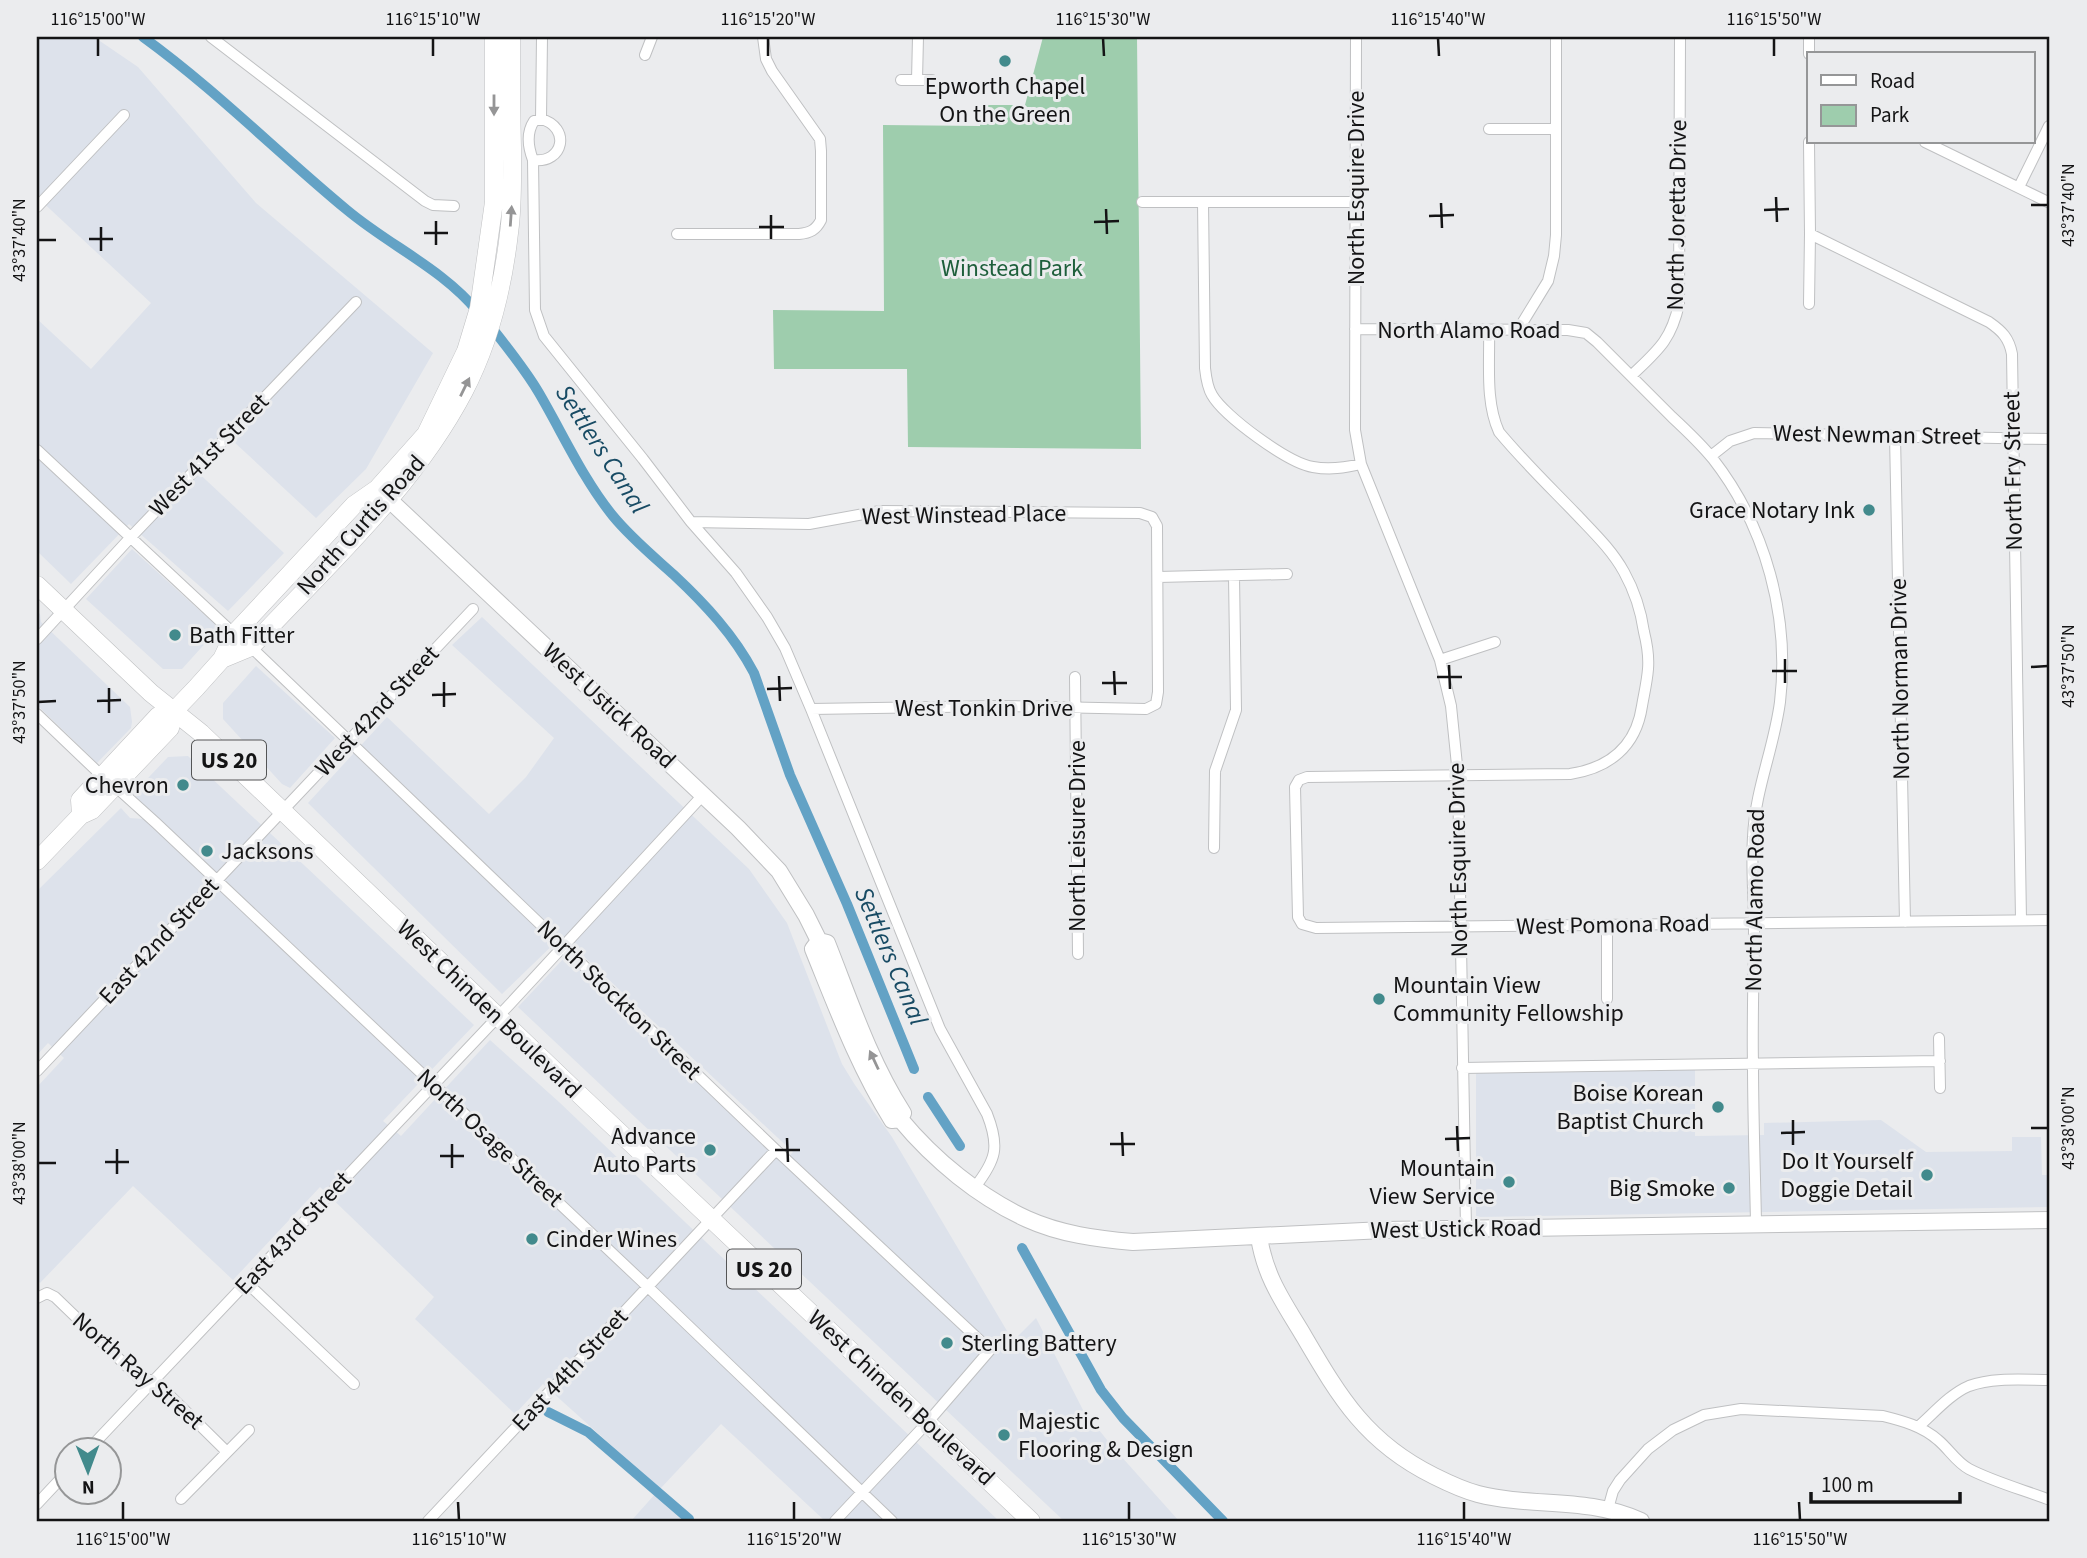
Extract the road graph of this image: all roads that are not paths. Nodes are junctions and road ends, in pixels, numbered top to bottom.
1 (211, 37) edge
2 (494, 37) edge
3 (511, 37) edge
4 (542, 37) edge
5 (652, 37) edge
6 (763, 37) edge
7 (918, 37) edge
8 (1356, 37) edge
9 (1556, 37) edge
10 (1680, 37) edge
11 (645, 55) dead end
12 (901, 80) dead end
13 (918, 80) junction
14 (932, 80) dead end
15 (124, 115) dead end
16 (541, 119) junction
17 (2049, 126) edge
18 (1489, 129) dead end
19 (1556, 129) junction
20 (1809, 144) edge
21 (1929, 144) edge
22 (533, 160) junction
23 (2019, 187) junction
24 (1142, 202) dead end
25 (1203, 202) junction
26 (1356, 202) junction
27 (2050, 202) edge
28 (454, 206) dead end
29 (37, 207) edge
30 (677, 234) dead end
31 (1810, 234) junction
32 (493, 280) junction
33 (356, 302) dead end
34 (1809, 304) dead end
35 (1355, 329) junction
36 (1489, 330) junction
37 (1518, 330) junction
38 (1631, 376) junction
39 (1895, 436) junction
40 (2013, 438) junction
41 (2050, 439) edge
42 (37, 450) edge
43 (1711, 456) junction
44 (1361, 464) junction
45 (383, 494) junction
46 (691, 522) junction
47 (130, 538) junction
48 (1287, 574) dead end
49 (1234, 576) junction
50 (1158, 577) junction
51 (37, 584) edge
52 (472, 609) dead end
53 (64, 610) junction
54 (234, 634) junction
55 (37, 639) edge
56 (1495, 642) dead end
57 (251, 647) junction
58 (222, 659) junction
59 (1440, 660) junction
60 (1075, 677) dead end
61 (1076, 707) junction
62 (811, 709) junction
63 (174, 711) junction
64 (37, 714) edge
65 (349, 741) junction
66 (1458, 775) junction
67 (108, 781) junction
68 (703, 795) junction
69 (281, 811) junction
70 (1214, 848) dead end
71 (37, 861) edge
72 (217, 880) junction
73 (2021, 920) junction
74 (2050, 920) edge
75 (1905, 922) junction
76 (1754, 923) junction
77 (1607, 925) junction
78 (1460, 927) junction
79 (563, 947) junction
80 (1077, 954) dead end
81 (1607, 999) dead end
82 (497, 1016) junction
83 (1940, 1038) dead end
84 (1940, 1061) junction
85 (1752, 1063) junction
86 (1462, 1068) junction
87 (37, 1071) edge
88 (433, 1084) junction
89 (1940, 1088) dead end
90 (776, 1150) junction
91 (975, 1187) junction
92 (711, 1219) junction
93 (2050, 1220) edge
94 (1756, 1223) junction
95 (1466, 1229) junction
96 (1259, 1237) junction
97 (246, 1282) junction
98 (648, 1287) junction
99 (42, 1295) edge
100 (154, 1380) junction
101 (2050, 1380) edge
102 (354, 1384) dead end
103 (926, 1423) junction
104 (1918, 1427) junction
105 (249, 1430) dead end
106 (101, 1436) edge
107 (227, 1452) junction
108 (52, 1488) edge
109 (861, 1494) junction
110 (181, 1499) dead end
111 (2050, 1500) edge
112 (37, 1504) edge
113 (1608, 1509) junction
114 (428, 1521) edge
115 (835, 1521) edge
116 (892, 1521) edge
117 (1031, 1521) edge
118 (1641, 1521) edge

1 - 28 street
2 -> 32 main road, North Curtis Road
32 -> 3 main road, North Curtis Road
4 - 16 street
5 - 11 street
6 - 30 street
7 - 13 street
8 - 26 street, North Esquire Drive
9 - 19 street
10 - 38 street, North Joretta Drive
12 - 13 street
13 - 14 street
15 - 29 street
16 - 22 street
16 - 22 street
17 - 23 street
18 - 19 street
19 - 37 street
20 - 31 street
21 - 23 street
22 - 46 street
23 - 27 street
24 - 25 street
25 - 26 street
25 - 44 street
26 - 35 street, North Esquire Drive
31 - 34 street
31 - 40 street, North Fry Street
32 - 45 main road, North Curtis Road
33 - 47 street, West 41st Street
35 - 36 street, North Alamo Road
35 - 44 street, North Esquire Drive
36 - 37 street, North Alamo Road
36 - 66 street
37 - 38 street, North Alamo Road
38 - 43 street, North Alamo Road
39 - 40 street, West Newman Street
39 - 43 street, West Newman Street
39 - 75 street, North Norman Drive
40 - 41 street, West Newman Street
40 - 73 street, North Fry Street
42 - 47 street
43 - 76 street, North Alamo Road
44 - 59 street, North Esquire Drive
45 - 54 main road, North Curtis Road
45 - 57 main road, North Curtis Road
45 - 68 main road, West Ustick Road
46 - 50 street, West Winstead Place
46 - 62 street
47 - 53 street, West 41st Street
47 - 54 street
48 - 49 street
49 - 50 street
49 - 70 street
50 - 61 street, West Tonkin Drive
51 - 53 main road, West Chinden Boulevard / US 20
52 - 65 street, West 42nd Street
53 - 55 street, West 41st Street
53 - 63 main road, West Chinden Boulevard / US 20
54 - 58 main road, North Curtis Road
56 - 59 street
57 - 58 main road, North Curtis Road
57 - 65 street, North Stockton Street
58 - 63 main road, North Curtis Road
59 - 66 street, North Esquire Drive
60 - 61 street, North Leisure Drive
61 - 62 street, West Tonkin Drive
61 - 80 street, North Leisure Drive
62 - 91 street
63 - 67 main road, North Curtis Road
63 - 69 main road, West Chinden Boulevard / US 20
64 - 67 street, North Osage Street
65 - 69 street, West 42nd Street
65 - 79 street, North Stockton Street
66 - 78 street, North Esquire Drive
66 - 78 street, West Pomona Road
67 - 71 main road, North Curtis Road
67 - 72 street, North Osage Street
68 - 79 street, East 43rd Street
68 - 91 main road, West Ustick Road
69 - 72 street, East 42nd Street
69 - 82 main road, West Chinden Boulevard / US 20
72 - 87 street, East 42nd Street
72 - 88 street, North Osage Street
73 - 74 street, West Pomona Road
73 - 75 street, West Pomona Road
75 - 76 street, West Pomona Road
76 - 77 street, West Pomona Road
76 - 85 street, North Alamo Road
77 - 78 street, West Pomona Road
77 - 81 street
78 - 86 street, North Esquire Drive
79 - 82 street, East 43rd Street
79 - 90 street, North Stockton Street
82 - 88 street, East 43rd Street
82 - 92 main road, West Chinden Boulevard / US 20
83 - 84 street
84 - 85 street
84 - 89 street
85 - 86 street
85 - 94 street, North Alamo Road
86 - 95 street, North Esquire Drive
88 - 97 street, East 43rd Street
88 - 98 street, North Osage Street
90 - 92 street, East 44th Street
90 - 103 street, North Stockton Street
91 - 96 main road, West Ustick Road
92 - 98 street, East 44th Street
92 - 103 main road, West Chinden Boulevard / US 20
93 - 94 main road, West Ustick Road
94 - 95 main road, West Ustick Road
95 - 96 main road, West Ustick Road
96 - 113 main road
97 - 100 street, East 43rd Street
97 - 102 street
98 - 109 street, North Osage Street
98 - 114 street, East 44th Street
99 - 100 street, North Ray Street
100 - 106 street, East 43rd Street
100 - 107 street, North Ray Street
101 - 104 street
103 - 109 street
103 - 117 main road, West Chinden Boulevard / US 20
104 - 111 street
104 - 113 street
105 - 107 street
107 - 110 street
108 - 112 street
109 - 115 street
109 - 116 street, North Osage Street
113 - 118 main road

